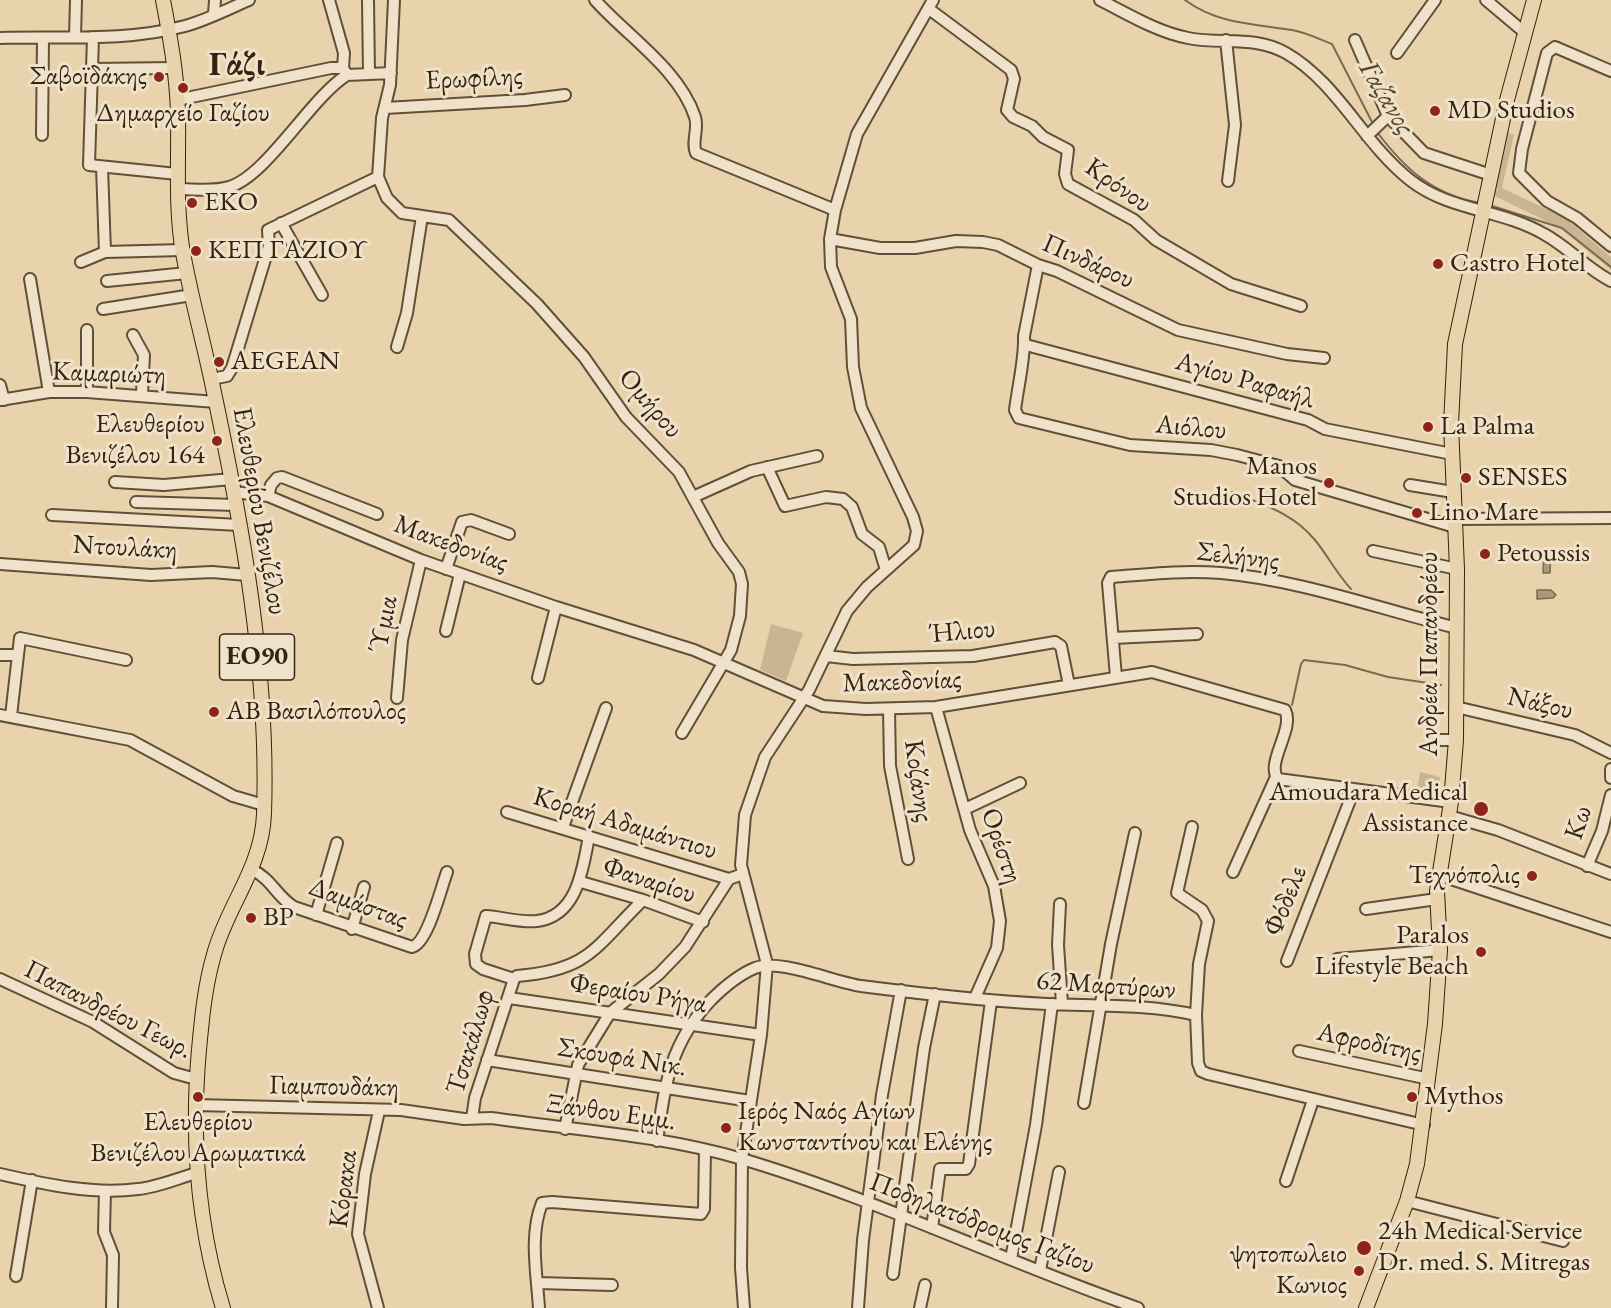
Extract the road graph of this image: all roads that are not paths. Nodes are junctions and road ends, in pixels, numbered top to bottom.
1 (76, 0) edge
2 (163, 0) edge
3 (215, 0) edge
4 (249, 0) edge
5 (329, 0) edge
6 (368, 0) edge
7 (394, 0) edge
8 (595, 0) edge
9 (1101, 0) edge
10 (1435, 0) edge
11 (1486, 0) edge
12 (1534, 0) edge
13 (931, 4) edge
14 (214, 14) junction
15 (168, 29) junction
16 (1524, 32) junction
17 (75, 37) junction
18 (93, 37) junction
19 (0, 38) edge
20 (43, 38) junction
21 (1226, 40) junction
22 (1355, 40) dead end
23 (1397, 53) dead end
24 (175, 68) junction
25 (92, 69) junction
26 (345, 71) junction
27 (1611, 71) edge
28 (391, 73) junction
29 (369, 74) junction
30 (565, 95) dead end
31 (177, 100) junction
32 (385, 108) junction
33 (1386, 118) junction
34 (1370, 133) junction
35 (42, 135) dead end
36 (102, 167) junction
37 (177, 174) junction
38 (378, 177) junction
39 (1490, 180) junction
40 (1228, 181) dead end
41 (177, 189) junction
42 (835, 210) junction
43 (1483, 210) junction
44 (422, 216) junction
45 (281, 223) junction
46 (830, 239) junction
47 (1611, 246) edge
48 (183, 250) junction
49 (105, 252) junction
50 (81, 262) dead end
51 (1038, 265) junction
52 (187, 273) junction
53 (30, 279) dead end
54 (107, 281) dead end
55 (1611, 281) edge
56 (322, 295) dead end
57 (192, 296) junction
58 (1301, 306) dead end
59 (103, 309) dead end
60 (87, 330) dead end
61 (133, 335) dead end
62 (1026, 345) junction
63 (397, 347) dead end
64 (1324, 358) dead end
65 (212, 379) junction
66 (0, 385) edge
67 (49, 392) junction
68 (87, 392) junction
69 (142, 394) junction
70 (2, 400) edge
71 (216, 402) junction
72 (1452, 454) junction
73 (817, 456) dead end
74 (767, 467) junction
75 (115, 482) dead end
76 (1410, 484) dead end
77 (234, 492) junction
78 (1453, 492) junction
79 (268, 496) junction
80 (693, 497) junction
81 (136, 502) dead end
82 (377, 514) dead end
83 (52, 515) dead end
84 (1611, 518) edge
85 (1455, 523) junction
86 (239, 525) junction
87 (509, 534) dead end
88 (1373, 551) dead end
89 (421, 560) junction
90 (0, 564) edge
91 (446, 568) junction
92 (1456, 569) junction
93 (886, 570) junction
94 (460, 574) junction
95 (247, 575) junction
96 (556, 607) junction
97 (1456, 628) junction
98 (446, 632) dead end
99 (1197, 634) dead end
100 (1113, 638) junction
101 (0, 655) edge
102 (18, 655) junction
103 (826, 656) junction
104 (126, 660) dead end
105 (726, 662) junction
106 (1116, 677) junction
107 (538, 678) dead end
108 (1069, 685) junction
109 (397, 698) dead end
110 (803, 698) junction
111 (936, 707) junction
112 (1456, 707) junction
113 (606, 708) dead end
114 (889, 709) junction
115 (6, 715) edge
116 (682, 733) dead end
117 (1441, 740) dead end
118 (1456, 740) junction
119 (1611, 753) edge
120 (1611, 769) edge
121 (1276, 777) junction
122 (1611, 778) edge
123 (1020, 783) dead end
124 (1354, 790) junction
125 (1611, 795) edge
126 (264, 805) junction
127 (965, 809) junction
128 (1450, 809) junction
129 (507, 812) dead end
130 (562, 827) junction
131 (1192, 827) dead end
132 (1135, 833) dead end
133 (589, 836) junction
134 (337, 843) dead end
135 (908, 860) dead end
136 (1587, 866) junction
137 (252, 870) junction
138 (447, 872) dead end
139 (1233, 872) dead end
140 (1611, 873) edge
141 (743, 874) junction
142 (1439, 875) junction
143 (729, 879) junction
144 (581, 882) junction
145 (364, 887) dead end
146 (1437, 899) junction
147 (643, 900) junction
148 (1060, 904) dead end
149 (1366, 909) dead end
150 (316, 915) junction
151 (703, 922) junction
152 (352, 929) junction
153 (1611, 932) edge
154 (1440, 950) junction
155 (1337, 959) dead end
156 (1287, 961) dead end
157 (767, 964) junction
158 (0, 979) edge
159 (514, 979) junction
160 (901, 990) junction
161 (935, 994) junction
162 (509, 998) junction
163 (975, 998) junction
164 (991, 1001) junction
165 (1057, 1004) junction
166 (1102, 1005) junction
167 (610, 1013) junction
168 (1197, 1015) junction
169 (689, 1025) junction
170 (761, 1035) junction
171 (1299, 1051) dead end
172 (487, 1060) junction
173 (575, 1074) junction
174 (196, 1079) junction
175 (1430, 1079) junction
176 (664, 1087) junction
177 (1313, 1100) junction
178 (750, 1101) junction
179 (1084, 1103) dead end
180 (195, 1105) junction
181 (379, 1110) junction
182 (472, 1118) junction
183 (1424, 1125) junction
184 (565, 1129) junction
185 (657, 1141) junction
186 (705, 1150) junction
187 (742, 1159) junction
188 (1059, 1172) dead end
189 (197, 1173) junction
190 (0, 1174) edge
191 (32, 1180) junction
192 (1286, 1181) dead end
193 (105, 1191) junction
194 (1407, 1200) junction
195 (868, 1203) junction
196 (899, 1215) junction
197 (932, 1228) junction
198 (1563, 1241) dead end
199 (1011, 1259) junction
200 (1040, 1270) junction
201 (893, 1274) dead end
202 (16, 1276) dead end
203 (538, 1283) junction
204 (612, 1285) dead end
205 (925, 1285) dead end
206 (112, 1308) edge
207 (223, 1308) edge
208 (378, 1308) edge
209 (540, 1308) edge
210 (744, 1308) edge
211 (858, 1308) edge
212 (920, 1308) edge
213 (1138, 1308) edge
214 (1366, 1308) edge

1 - 17 street
2 - 15 main road, Ελευθερίου Βενιζέλου / ΕΟ90
3 - 14 street
4 - 14 street
5 - 26 street
6 - 29 street
7 - 28 street
8 - 42 street
9 - 21 street
10 - 23 street
11 - 16 street
12 - 16 main road, Ανδρέα Παπανδρέου
13 - 42 street
13 - 58 street, Κρόνου
14 - 15 street
15 - 18 street
15 - 24 main road, Ελευθερίου Βενιζέλου / ΕΟ90
16 - 39 main road, Ανδρέα Παπανδρέου
17 - 18 street
17 - 20 street
18 - 25 street
19 - 20 street
20 - 35 street
21 - 34 street
21 - 40 street
22 - 33 street
24 - 25 street
24 - 31 main road, Ελευθερίου Βενιζέλου / ΕΟ90
25 - 36 street
26 - 29 street
26 - 31 street
26 - 41 street
27 - 47 street
28 - 29 street
28 - 32 street
30 - 32 street, Ερωφίλης
31 - 37 main road, Ελευθερίου Βενιζέλου / ΕΟ90
32 - 38 street
33 - 34 street
33 - 39 street
34 - 43 street
36 - 37 street
36 - 49 street
37 - 41 main road, Ελευθερίου Βενιζέλου / ΕΟ90
38 - 44 street, Ομήρου
38 - 45 street
39 - 43 main road, Ανδρέα Παπανδρέου
41 - 48 main road, Ελευθερίου Βενιζέλου / ΕΟ90
42 - 46 street
43 - 55 street
43 - 72 main road, Ανδρέα Παπανδρέου
44 - 63 street
44 - 80 street, Ομήρου
45 - 56 street
45 - 65 street
46 - 51 street, Πινδάρου
46 - 93 street
48 - 49 street
48 - 52 main road, Ελευθερίου Βενιζέλου / ΕΟ90
49 - 50 street
51 - 62 street
51 - 64 street, Πινδάρου
52 - 54 street
52 - 57 main road, Ελευθερίου Βενιζέλου / ΕΟ90
53 - 67 street
57 - 59 street
57 - 65 main road, Ελευθερίου Βενιζέλου / ΕΟ90
60 - 68 street
61 - 69 street
62 - 72 street, Αγίου Ραφαήλ
62 - 85 street, Αιόλου
65 - 71 main road, Ελευθερίου Βενιζέλου / ΕΟ90
66 - 70 street
67 - 68 street, Καμαριώτη
67 - 70 street, Καμαριώτη
68 - 69 street, Καμαριώτη
69 - 71 street, Καμαριώτη
71 - 77 main road, Ελευθερίου Βενιζέλου / ΕΟ90
72 - 78 main road, Ανδρέα Παπανδρέου
73 - 74 street
74 - 80 street
74 - 93 street
75 - 77 street
76 - 78 street
77 - 79 street, Μακεδονίας
77 - 81 street
77 - 86 main road, Ελευθερίου Βενιζέλου / ΕΟ90
78 - 85 main road, Ανδρέα Παπανδρέου
79 - 82 street
79 - 89 street, Μακεδονίας
80 - 105 street, Ομήρου
83 - 86 street
84 - 85 street, Αιόλου
85 - 92 main road, Ανδρέα Παπανδρέου
86 - 95 main road, Ελευθερίου Βενιζέλου / ΕΟ90
87 - 91 street
88 - 92 street
89 - 91 street, Μακεδονίας
89 - 109 street, Ύμια
90 - 95 street, Ντουλάκη
91 - 94 street, Μακεδονίας
92 - 97 main road, Ανδρέα Παπανδρέου
93 - 103 street
94 - 96 street, Μακεδονίας
94 - 98 street
95 - 126 main road, Ελευθερίου Βενιζέλου / ΕΟ90
96 - 105 street, Μακεδονίας
96 - 107 street
97 - 100 street, Σελήνης
97 - 112 main road, Ανδρέα Παπανδρέου
99 - 100 street
100 - 106 street, Σελήνης
101 - 102 street
102 - 104 street
102 - 115 street
103 - 108 street, Ήλιου
103 - 110 street
105 - 110 street, Μακεδονίας
105 - 116 street, Ομήρου
106 - 108 street, Μακεδονίας
106 - 121 street, Μακεδονίας
108 - 111 street, Μακεδονίας
110 - 114 street, Μακεδονίας
110 - 141 street
111 - 114 street, Μακεδονίας
111 - 127 street, Ορέστη
112 - 118 main road, Ανδρέα Παπανδρέου
112 - 119 street, Νάξου
113 - 130 street
114 - 135 street, Κοζάνης
115 - 126 street
117 - 118 street
118 - 128 main road, Ανδρέα Παπανδρέου
120 - 122 street, Κω
121 - 124 street
121 - 139 street
123 - 127 street
124 - 128 street
124 - 156 street, Φόδελε
125 - 136 street, Κω
126 - 137 main road, Ελευθερίου Βενιζέλου / ΕΟ90
127 - 163 street, Ορέστη
128 - 136 street
128 - 142 main road, Ανδρέα Παπανδρέου
129 - 130 street, Κοραή Αδαμάντιου
130 - 133 street, Κοραή Αδαμάντιου
131 - 168 street
132 - 166 street
133 - 143 street, Κοραή Αδαμάντιου
133 - 144 street
134 - 150 street
136 - 140 street
137 - 150 street, Δαμάστας
137 - 174 main road, Ελευθερίου Βενιζέλου / ΕΟ90
138 - 152 street, Δαμάστας
141 - 143 street
141 - 157 street
142 - 146 main road, Ανδρέα Παπανδρέου
142 - 153 street
143 - 151 street
144 - 147 street, Φαναρίου
144 - 159 street
145 - 152 street
146 - 149 street
146 - 154 main road, Ανδρέα Παπανδρέου
147 - 151 street, Φαναρίου
147 - 159 street
148 - 165 street
150 - 152 street, Δαμάστας
151 - 167 street
154 - 155 street
154 - 175 main road, Ανδρέα Παπανδρέου
157 - 160 street, 62 Μαρτύρων
157 - 169 street
157 - 170 street
158 - 174 street, Παπανδρέου Γεωρ.
159 - 162 street, Τσακάλωφ
160 - 161 street, 62 Μαρτύρων
160 - 195 street
161 - 163 street, 62 Μαρτύρων
161 - 196 street
162 - 167 street, Φεραίου Ρήγα
162 - 172 street, Τσακάλωφ
163 - 164 street, 62 Μαρτύρων
164 - 165 street, 62 Μαρτύρων
164 - 197 street
165 - 166 street, 62 Μαρτύρων
165 - 199 street
166 - 168 street, 62 Μαρτύρων
166 - 179 street
167 - 169 street, Φεραίου Ρήγα
167 - 173 street
168 - 177 street, 62 Μαρτύρων
169 - 170 street, Φεραίου Ρήγα
169 - 176 street
170 - 178 street
171 - 175 street, Αφροδίτης
172 - 173 street, Σκουφά Νικ.
172 - 182 street, Τσακάλωφ
173 - 176 street, Σκουφά Νικ.
173 - 184 street
174 - 180 main road, Ελευθερίου Βενιζέλου / ΕΟ90
175 - 183 main road, Ανδρέα Παπανδρέου
176 - 178 street, Σκουφά Νικ.
176 - 185 street
177 - 183 street, 62 Μαρτύρων
177 - 192 street
178 - 187 street
180 - 181 street, Γιαμπουδάκη
180 - 189 main road, Ελευθερίου Βενιζέλου / ΕΟ90
181 - 182 street, Γιαμπουδάκη
181 - 208 street, Κόρακα
182 - 184 street, Ξάνθου Εμμ.
183 - 194 main road, Ανδρέα Παπανδρέου
184 - 185 street, Ξάνθου Εμμ.
185 - 186 street, Ξάνθου Εμμ.
186 - 187 street, Ξάνθου Εμμ.
186 - 203 street
187 - 195 street, Ποδηλατόδρομος Γαζίου
187 - 210 street
188 - 200 street
189 - 193 street
189 - 207 main road, Ελευθερίου Βενιζέλου / ΕΟ90
190 - 191 street
191 - 193 street
191 - 202 street
193 - 206 street
194 - 198 street
194 - 214 main road, Ανδρέα Παπανδρέου
195 - 196 street, Ποδηλατόδρομος Γαζίου
195 - 211 street
196 - 197 street, Ποδηλατόδρομος Γαζίου
196 - 201 street
197 - 199 street, Ποδηλατόδρομος Γαζίου
199 - 200 street, Ποδηλατόδρομος Γαζίου
200 - 213 street, Ποδηλατόδρομος Γαζίου
203 - 204 street
203 - 209 street
205 - 212 street

